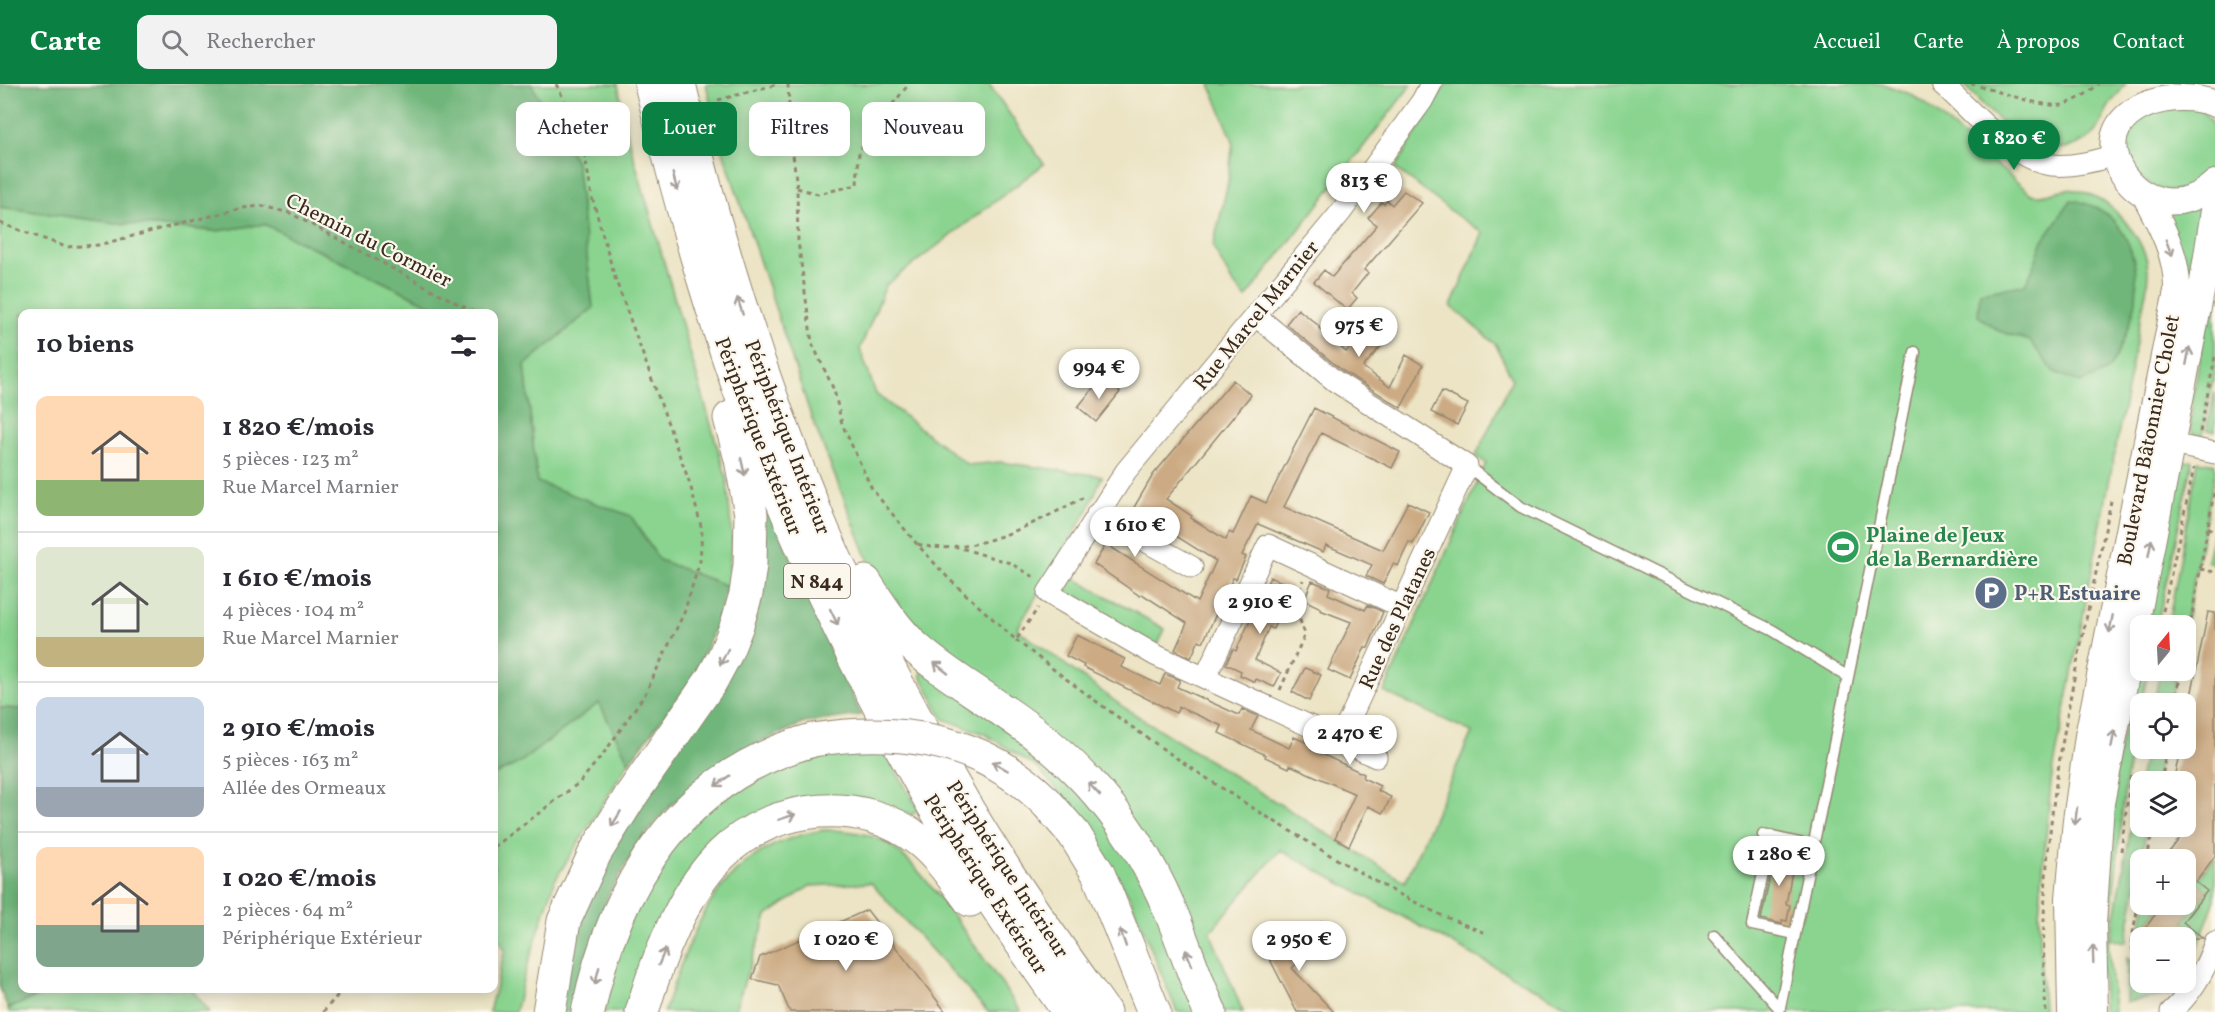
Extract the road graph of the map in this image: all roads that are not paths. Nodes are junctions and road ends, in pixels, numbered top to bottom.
1 (651, 84) edge
2 (679, 84) edge
3 (1431, 84) edge
4 (1942, 84) edge
5 (2151, 87) edge
6 (2215, 104) edge
7 (2115, 154) junction
8 (2215, 183) edge
9 (2145, 195) junction
10 (2215, 204) edge
11 (1256, 316) junction
12 (726, 349) junction
13 (1915, 352) dead end
14 (758, 361) junction
15 (2171, 444) junction
16 (2206, 452) edge
17 (1467, 466) junction
18 (1097, 514) junction
19 (1192, 567) dead end
20 (1402, 607) junction
21 (1847, 676) junction
22 (1205, 678) junction
23 (1340, 740) junction
24 (1376, 757) dead end
25 (1813, 846) junction
26 (564, 921) junction
27 (1714, 934) dead end
28 (1795, 934) junction
29 (2215, 942) edge
30 (2211, 968) edge
31 (1779, 1010) edge
32 (534, 1012) edge
33 (549, 1012) edge
34 (588, 1012) edge
35 (642, 1012) edge
36 (1051, 1012) edge
37 (1069, 1012) edge
38 (1104, 1012) edge
39 (1154, 1012) edge
40 (1210, 1012) edge
41 (2071, 1012) edge
42 (2095, 1012) edge
43 (2171, 1012) edge

1 -> 12 highway, Périphérique Extérieur / N 844
14 -> 2 highway, Périphérique Intérieur / N 844
3 - 11 street, Rue Marcel Marnier
4 - 7 street
5 - 6 street
5 - 7 street
7 - 9 street
8 - 9 street
9 -> 41 street, Boulevard Bâtonnier Cholet
15 -> 10 street, Boulevard Bâtonnier Cholet
11 - 17 street
11 - 18 street, Rue Marcel Marnier
12 -> 26 highway
12 -> 37 highway, Périphérique Extérieur / N 844
13 - 21 lane
14 - 38 highway, Périphérique Intérieur / N 844
40 -> 14 highway
15 - 16 street
42 -> 15 street, Boulevard Bâtonnier Cholet
17 - 20 street, Rue des Platanes
17 - 21 lane
18 - 19 street
18 - 22 street, Rue Marcel Marnier
20 - 22 street
20 - 23 street, Rue des Platanes
21 - 25 lane
22 - 23 street
23 - 24 street
25 - 28 lane
25 - 28 lane
26 - 32 highway
26 - 33 highway
27 - 31 lane
28 - 31 lane
29 - 30 street
30 - 43 street
39 -> 34 highway, bridge
35 -> 36 highway

